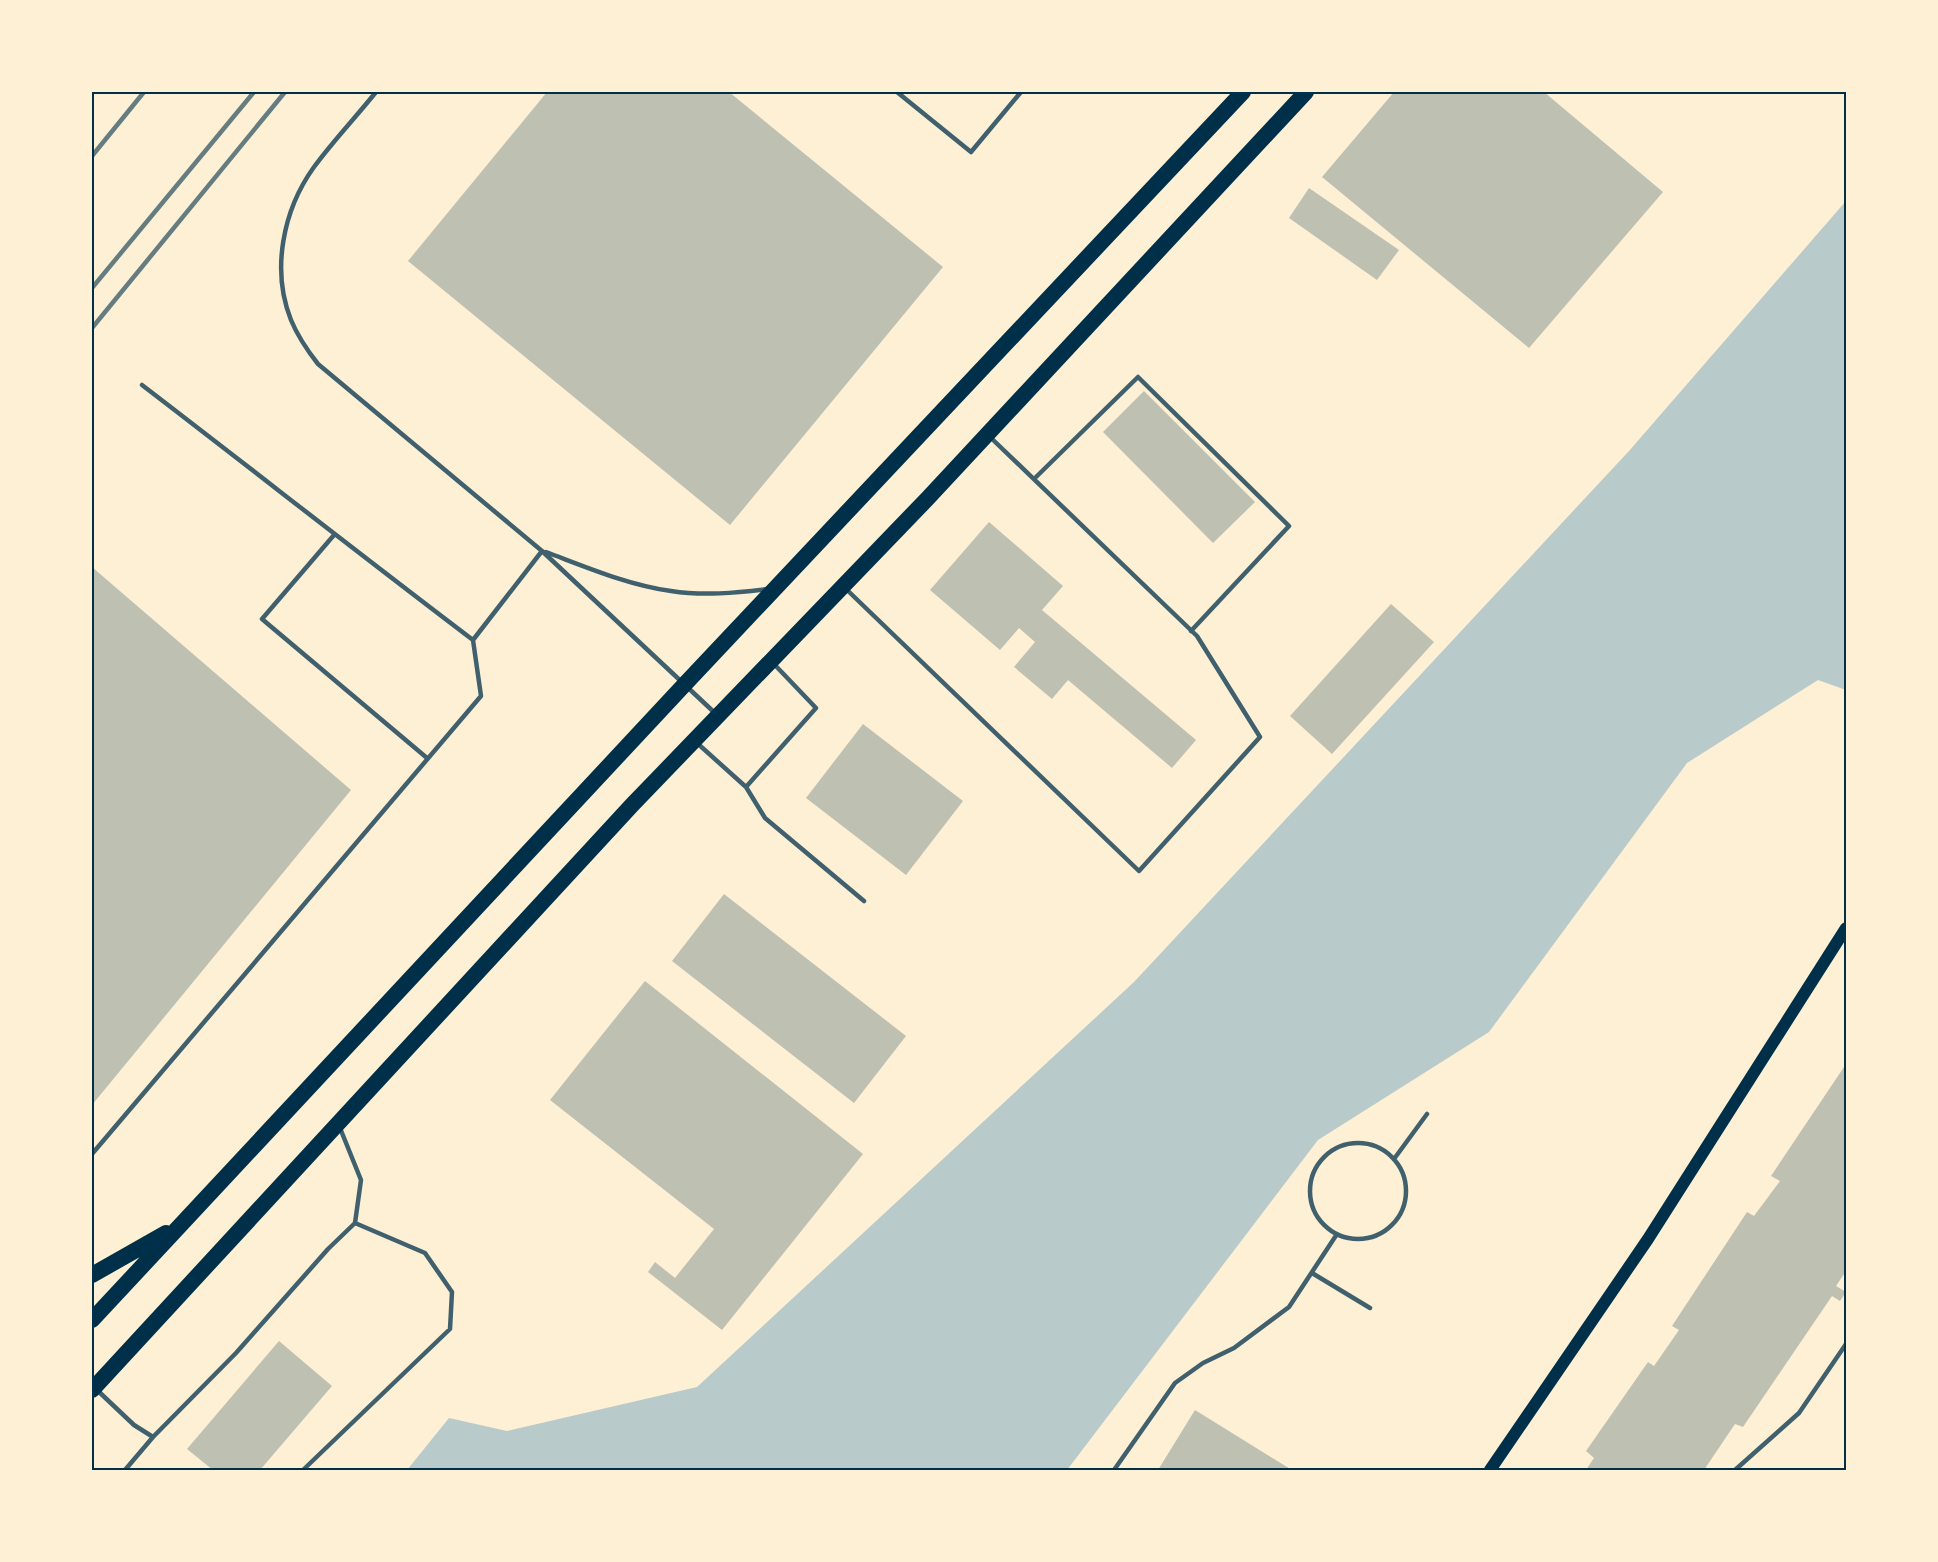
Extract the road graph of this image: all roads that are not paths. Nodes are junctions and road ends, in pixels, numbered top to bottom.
1 (376, 92) edge
2 (897, 92) edge
3 (1021, 92) edge
4 (1243, 92) edge
5 (1306, 92) edge
6 (142, 385) dead end
7 (987, 434) junction
8 (1034, 479) junction
9 (334, 535) junction
10 (542, 551) junction
11 (843, 586) junction
12 (777, 588) junction
13 (1191, 631) junction
14 (473, 640) junction
15 (771, 661) junction
16 (685, 684) junction
17 (718, 715) junction
18 (694, 740) junction
19 (427, 758) junction
20 (746, 787) junction
21 (864, 901) dead end
22 (1846, 928) edge
23 (1427, 1114) dead end
24 (338, 1123) junction
25 (92, 1154) edge
26 (1394, 1159) junction
27 (355, 1223) junction
28 (180, 1225) junction
29 (1337, 1234) junction
30 (1311, 1274) junction
31 (92, 1275) edge
32 (1370, 1308) dead end
33 (92, 1320) edge
34 (1846, 1344) edge
35 (93, 1388) edge
36 (153, 1437) junction
37 (125, 1470) edge
38 (303, 1470) edge
39 (1114, 1470) edge
40 (1490, 1470) edge
41 (1736, 1470) edge

1 - 10 lane
2 - 3 lane
4 - 12 highway
5 - 7 highway
6 - 9 lane
7 - 8 lane
7 - 11 highway
8 - 13 lane
8 - 13 lane
9 - 14 lane
9 - 19 lane
10 - 12 lane
10 - 14 lane
10 - 16 lane
11 - 13 lane
11 - 15 highway
12 - 16 highway
14 - 19 lane
15 - 17 highway
15 - 20 lane
16 - 17 lane
16 - 28 highway
17 - 18 highway
18 - 20 lane
18 - 24 highway
19 - 25 lane
20 - 21 lane
22 - 40 main road
23 - 26 lane
24 - 27 lane
24 - 35 highway
26 - 29 lane
26 - 29 lane
27 - 36 lane
27 - 38 lane
28 - 31 highway
28 - 33 highway
29 - 30 lane
30 - 32 lane
30 - 39 lane
34 - 41 lane
35 - 36 lane
36 - 37 lane

